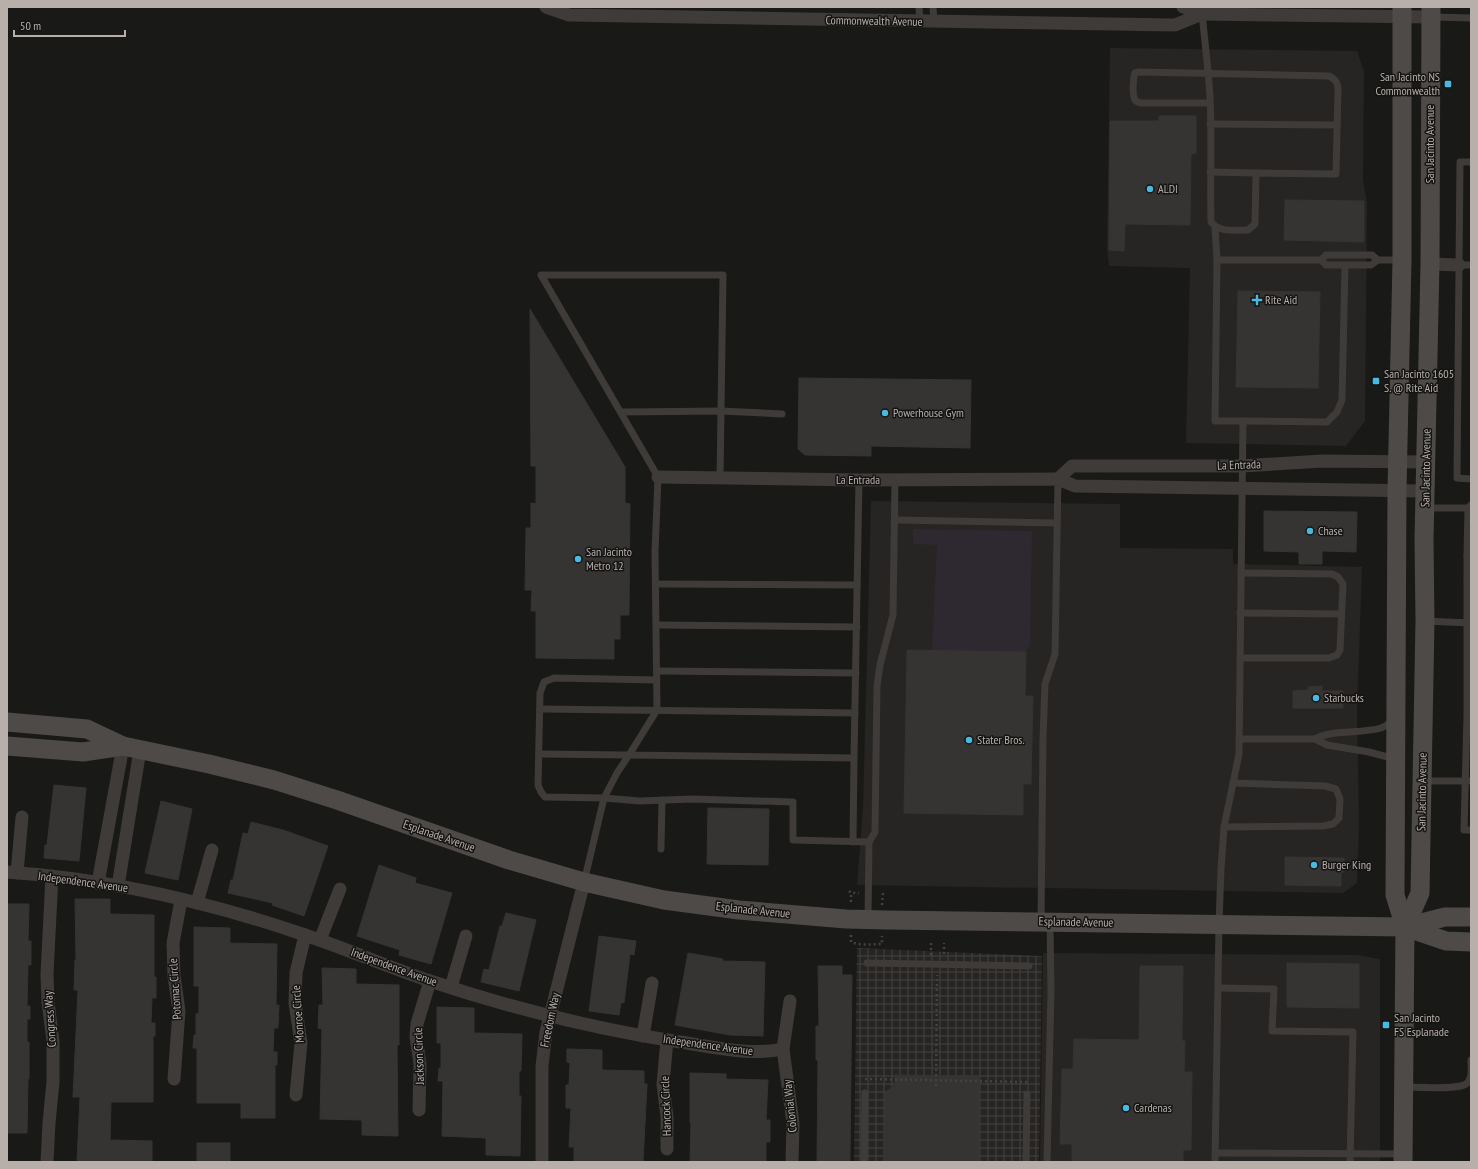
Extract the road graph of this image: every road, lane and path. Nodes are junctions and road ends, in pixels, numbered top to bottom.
1 (546, 7) edge
2 (919, 7) edge
3 (933, 7) edge
4 (1183, 7) edge
5 (1202, 10) edge
6 (1402, 12) edge
7 (1431, 12) edge
8 (1471, 18) edge
9 (920, 22) junction
10 (934, 22) junction
11 (1208, 75) junction
12 (1210, 103) junction
13 (1210, 124) junction
14 (1337, 125) junction
15 (1471, 162) edge
16 (1210, 172) junction
17 (1256, 173) junction
18 (1215, 227) junction
19 (1217, 260) junction
20 (1321, 260) junction
21 (1378, 260) junction
22 (1402, 260) junction
23 (1430, 264) junction
24 (1345, 265) junction
25 (1465, 265) edge
26 (721, 411) junction
27 (621, 412) junction
28 (782, 414) dead end
29 (1243, 421) junction
30 (1398, 461) junction
31 (1426, 462) junction
32 (1242, 466) junction
33 (658, 476) junction
34 (720, 478) junction
35 (1471, 478) edge
36 (1058, 479) junction
37 (859, 480) junction
38 (895, 480) junction
39 (1242, 488) junction
40 (1398, 490) junction
41 (1425, 499) junction
42 (1470, 506) edge
43 (895, 520) junction
44 (1057, 523) junction
45 (1469, 555) edge
46 (1241, 573) junction
47 (1469, 581) edge
48 (656, 584) junction
49 (857, 585) junction
50 (1240, 613) junction
51 (1341, 614) junction
52 (1425, 621) junction
53 (1469, 623) edge
54 (657, 625) junction
55 (857, 627) junction
56 (1240, 658) junction
57 (1469, 661) edge
58 (657, 671) junction
59 (856, 673) junction
60 (657, 680) junction
61 (1469, 693) edge
62 (540, 709) junction
63 (657, 710) junction
64 (855, 713) junction
65 (1397, 719) junction
66 (7, 722) edge
67 (1239, 739) junction
68 (1315, 739) junction
69 (7, 746) edge
70 (132, 748) junction
71 (539, 754) junction
72 (629, 755) junction
73 (854, 758) junction
74 (1397, 760) junction
75 (1422, 781) junction
76 (1468, 781) edge
77 (1233, 783) junction
78 (604, 798) junction
79 (662, 800) junction
80 (22, 817) dead end
81 (1224, 826) junction
82 (1471, 830) edge
83 (853, 842) junction
84 (869, 842) junction
85 (661, 849) dead end
86 (212, 850) dead end
87 (12, 873) edge
88 (52, 876) junction
89 (584, 882) junction
90 (98, 883) junction
91 (118, 886) junction
92 (340, 889) dead end
93 (886, 891) dead end
94 (883, 893) dead end
95 (181, 900) junction
96 (197, 902) junction
97 (1471, 917) edge
98 (868, 919) junction
99 (1045, 922) junction
100 (1219, 924) junction
101 (1405, 926) junction
102 (305, 935) junction
103 (466, 936) dead end
104 (320, 940) junction
105 (851, 942) dead end
106 (1471, 942) edge
107 (882, 944) dead end
108 (867, 963) dead end
109 (1029, 966) dead end
110 (937, 972) dead end
111 (430, 981) junction
112 (652, 983) dead end
113 (451, 987) junction
114 (1219, 988) junction
115 (790, 1001) dead end
116 (550, 1015) junction
117 (643, 1036) junction
118 (667, 1040) junction
119 (783, 1049) junction
120 (1471, 1060) edge
121 (174, 1079) dead end
122 (865, 1080) dead end
123 (936, 1081) junction
124 (1027, 1082) dead end
125 (936, 1086) dead end
126 (1403, 1087) junction
127 (865, 1093) dead end
128 (1027, 1094) dead end
129 (296, 1095) dead end
130 (419, 1110) dead end
131 (667, 1149) dead end
132 (1216, 1153) junction
133 (1350, 1153) junction
134 (1403, 1158) edge
135 (47, 1162) edge
136 (542, 1162) edge
137 (792, 1162) edge
138 (864, 1162) edge
139 (1026, 1162) edge
140 (1047, 1162) edge
141 (1215, 1162) edge
142 (1350, 1162) edge

1 - 9 street, Commonwealth Avenue
2 - 9 lane
3 - 10 lane
4 - 5 street, Commonwealth Avenue
5 - 6 street, Commonwealth Avenue
5 - 10 street, Commonwealth Avenue
5 - 11 lane
6 - 7 street, Commonwealth Avenue
6 - 22 main road, San Jacinto Avenue
7 - 8 lane
7 - 23 main road, San Jacinto Avenue
9 - 10 street, Commonwealth Avenue
11 - 12 lane
11 - 12 lane
11 - 14 lane
12 - 13 lane
13 - 14 lane
13 - 16 lane
14 - 17 lane
15 - 25 lane
16 - 17 lane
16 - 18 lane
17 - 18 lane
18 - 19 lane
19 - 20 lane
19 - 29 lane
20 - 21 lane
20 - 24 lane
21 - 22 lane
21 - 24 lane
22 - 30 main road, San Jacinto Avenue
23 - 25 street
23 - 31 main road, San Jacinto Avenue
24 - 29 lane
25 - 35 lane
26 - 27 lane
26 - 27 lane
26 - 28 lane
26 - 34 lane
27 - 33 lane
29 - 32 lane
30 - 31 street, La Entrada
30 - 32 street, La Entrada
30 - 40 main road, San Jacinto Avenue
31 - 41 main road, San Jacinto Avenue
32 - 36 street, La Entrada
32 - 39 lane
33 - 34 street, La Entrada
33 - 48 lane
34 - 37 street, La Entrada
36 - 38 street, La Entrada
36 - 39 street, La Entrada
36 - 44 lane
37 - 38 street, La Entrada
37 - 49 lane
38 - 43 lane
39 - 40 street, La Entrada
39 - 46 lane
40 - 41 street, La Entrada
40 - 65 main road, San Jacinto Avenue
41 - 42 lane
41 - 52 main road, San Jacinto Avenue
42 - 45 lane
43 - 44 lane
43 - 84 lane
44 - 99 lane
45 - 47 lane
46 - 50 lane
46 - 51 lane
47 - 53 lane
48 - 49 lane
48 - 54 lane
49 - 55 lane
50 - 51 lane
50 - 56 lane
51 - 56 lane
52 - 53 lane
52 - 75 main road, San Jacinto Avenue
53 - 57 lane
54 - 55 lane
54 - 58 lane
55 - 59 lane
56 - 67 lane
57 - 61 lane
58 - 59 lane
58 - 60 lane
59 - 64 lane
60 - 62 lane
60 - 63 lane
61 - 76 lane
62 - 63 lane
62 - 71 lane
63 - 64 lane
63 - 72 lane
64 - 73 lane
65 - 68 lane
65 - 74 main road, San Jacinto Avenue
66 - 70 main road, Esplanade Avenue
67 - 68 lane
67 - 77 lane
68 - 74 lane
69 - 70 main road, Esplanade Avenue
70 - 89 main road, Esplanade Avenue
70 - 90 street
70 - 91 street
71 - 72 lane
71 - 78 lane
72 - 73 lane
72 - 78 lane
73 - 83 lane
74 - 101 main road, San Jacinto Avenue
75 - 76 lane
75 - 101 main road, San Jacinto Avenue
76 - 82 lane
77 - 81 lane
77 - 81 lane
78 - 79 lane
78 - 89 lane
79 - 83 lane
79 - 85 lane
80 - 87 street
81 - 100 lane
83 - 84 lane
84 - 98 lane
86 - 96 street
87 - 88 street, Independence Avenue
88 - 90 street, Independence Avenue
88 - 135 street, Congress Way
89 - 98 main road, Esplanade Avenue
89 - 116 street, Freedom Way
90 - 91 street, Independence Avenue
91 - 95 street, Independence Avenue
92 - 104 street
93 - 94 path
95 - 96 street, Independence Avenue
95 - 121 street, Potomac Circle
96 - 102 street, Independence Avenue
97 - 101 main road, Esplanade Avenue
98 - 99 main road, Esplanade Avenue
99 - 100 main road, Esplanade Avenue
99 - 140 lane
100 - 101 main road, Esplanade Avenue
100 - 114 lane
101 - 106 main road, Esplanade Avenue
101 - 126 main road, San Jacinto Avenue
102 - 104 street, Independence Avenue
102 - 129 street, Monroe Circle
103 - 113 street
104 - 111 street, Independence Avenue
105 - 107 path
108 - 109 lane
110 - 123 path
111 - 113 street, Independence Avenue
111 - 130 street, Jackson Circle
112 - 117 street
113 - 116 street, Independence Avenue
114 - 132 lane
114 - 133 lane
115 - 119 street, Colonial Way
116 - 117 street, Independence Avenue
116 - 136 street, Freedom Way
117 - 118 street, Independence Avenue
118 - 119 street, Independence Avenue
118 - 131 street, Hancock Circle
119 - 137 street, Colonial Way
120 - 126 lane
122 - 123 path
123 - 124 path
123 - 125 path
126 - 134 main road, San Jacinto Avenue
127 - 138 lane
128 - 139 lane
132 - 133 lane
132 - 141 lane
133 - 134 lane
133 - 142 lane

